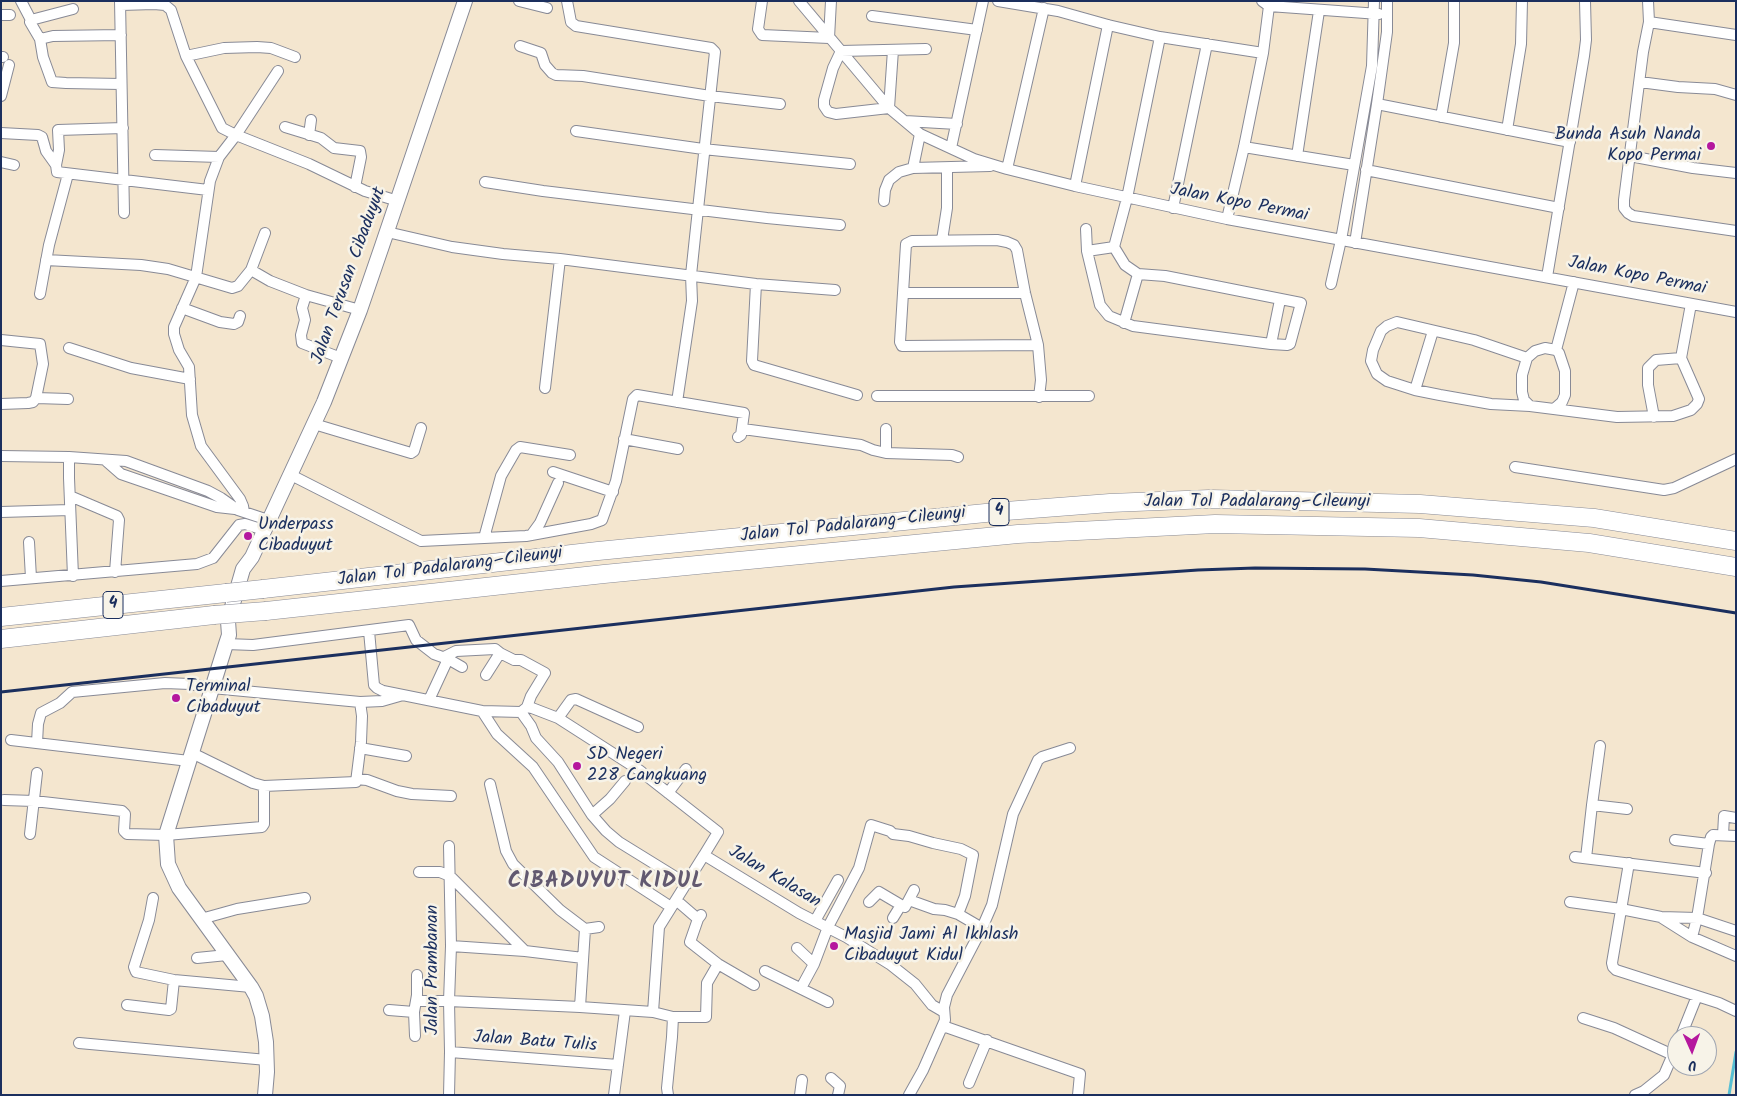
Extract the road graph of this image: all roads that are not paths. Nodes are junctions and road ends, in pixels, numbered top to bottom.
1 (21, 1) edge
2 (465, 1) edge
3 (519, 1) edge
4 (567, 1) edge
5 (762, 1) edge
6 (799, 1) edge
7 (831, 1) edge
8 (983, 1) edge
9 (998, 1) edge
10 (1374, 1) edge
11 (1388, 1) edge
12 (1454, 1) edge
13 (1522, 1) edge
14 (1585, 1) edge
15 (1648, 1) edge
16 (120, 3) edge
17 (1266, 3) edge
18 (1058, 6) edge
19 (1315, 7) edge
20 (547, 8) dead end
21 (1044, 8) junction
22 (73, 9) dead end
23 (1381, 14) junction
24 (872, 16) dead end
25 (31, 20) junction
26 (1649, 22) junction
27 (1108, 25) junction
28 (977, 30) junction
29 (121, 35) junction
30 (1736, 35) edge
31 (1160, 37) junction
32 (829, 38) junction
33 (40, 40) junction
34 (1208, 44) junction
35 (520, 46) dead end
36 (926, 49) dead end
37 (893, 50) junction
38 (841, 51) junction
39 (1263, 53) junction
40 (186, 56) junction
41 (295, 57) dead end
42 (4, 60) edge
43 (278, 71) dead end
44 (1640, 82) junction
45 (121, 84) junction
46 (1736, 95) edge
47 (1, 96) edge
48 (710, 96) junction
49 (780, 104) dead end
50 (1377, 104) junction
51 (889, 108) junction
52 (1441, 117) junction
53 (312, 120) dead end
54 (905, 121) junction
55 (957, 124) junction
56 (285, 126) dead end
57 (123, 128) junction
58 (1507, 130) junction
59 (576, 131) dead end
60 (1, 133) edge
61 (920, 134) junction
62 (236, 135) junction
63 (309, 135) junction
64 (1570, 142) junction
65 (1244, 147) junction
66 (951, 148) junction
67 (703, 149) junction
68 (154, 155) dead end
69 (1297, 156) junction
70 (1630, 156) junction
71 (219, 157) junction
72 (1, 162) edge
73 (14, 164) dead end
74 (850, 164) dead end
75 (56, 165) junction
76 (1354, 165) junction
77 (913, 168) junction
78 (947, 168) junction
79 (1002, 168) junction
80 (1366, 170) junction
81 (1735, 170) edge
82 (68, 174) junction
83 (124, 180) junction
84 (485, 182) dead end
85 (1075, 186) junction
86 (355, 187) junction
87 (208, 190) junction
88 (1127, 198) junction
89 (398, 201) junction
90 (884, 201) dead end
91 (1173, 208) junction
92 (1559, 208) junction
93 (698, 209) junction
94 (124, 213) dead end
95 (1227, 219) junction
96 (840, 224) dead end
97 (1086, 229) dead end
98 (1736, 231) edge
99 (387, 232) junction
100 (265, 233) dead end
101 (942, 240) junction
102 (1348, 241) junction
103 (1114, 247) junction
104 (1087, 251) junction
105 (560, 259) junction
106 (46, 260) junction
107 (251, 270) junction
108 (1138, 274) junction
109 (692, 275) junction
110 (196, 277) junction
111 (1547, 277) junction
112 (1574, 282) junction
113 (756, 284) junction
114 (1331, 284) dead end
115 (835, 290) dead end
116 (903, 293) junction
117 (1025, 293) junction
118 (40, 294) dead end
119 (306, 295) junction
120 (1280, 300) junction
121 (1691, 304) junction
122 (182, 308) junction
123 (360, 310) junction
124 (1736, 312) edge
125 (240, 316) dead end
126 (1124, 323) junction
127 (1433, 331) junction
128 (1, 340) edge
129 (1271, 344) junction
130 (1038, 345) junction
131 (69, 348) dead end
132 (1556, 350) junction
133 (341, 358) junction
134 (1526, 358) junction
135 (1681, 358) junction
136 (190, 379) junction
137 (545, 388) dead end
138 (1416, 390) junction
139 (857, 394) dead end
140 (877, 396) dead end
141 (1089, 396) dead end
142 (1039, 397) junction
143 (36, 398) junction
144 (68, 399) dead end
145 (678, 402) junction
146 (1, 404) edge
147 (1530, 406) junction
148 (1554, 409) junction
149 (1654, 417) junction
150 (314, 424) junction
151 (421, 428) dead end
152 (886, 429) dead end
153 (624, 439) junction
154 (678, 449) dead end
155 (886, 453) junction
156 (570, 455) dead end
157 (1, 456) edge
158 (69, 457) junction
159 (958, 457) dead end
160 (1736, 459) edge
161 (1515, 467) dead end
162 (553, 472) dead end
163 (291, 475) junction
164 (558, 483) dead end
165 (612, 492) junction
166 (70, 496) junction
167 (70, 510) junction
168 (241, 511) junction
169 (1, 512) edge
170 (266, 525) junction
171 (532, 534) junction
172 (484, 538) junction
173 (1736, 541) edge
174 (29, 542) dead end
175 (1736, 567) edge
176 (115, 572) junction
177 (73, 576) junction
178 (31, 578) junction
179 (1, 581) edge
180 (1, 617) edge
181 (369, 631) junction
182 (1, 639) edge
183 (227, 639) junction
184 (500, 653) junction
185 (446, 658) junction
186 (462, 667) dead end
187 (486, 675) dead end
188 (212, 688) junction
189 (403, 695) junction
190 (429, 700) junction
191 (360, 702) junction
192 (524, 710) junction
193 (482, 711) junction
194 (558, 718) junction
195 (638, 727) dead end
196 (11, 740) dead end
197 (37, 743) junction
198 (1600, 746) dead end
199 (360, 748) junction
200 (1070, 748) dead end
201 (406, 756) dead end
202 (190, 757) junction
203 (686, 769) dead end
204 (37, 773) dead end
205 (356, 779) junction
206 (625, 781) dead end
207 (490, 784) dead end
208 (264, 786) junction
209 (668, 793) junction
210 (451, 796) dead end
211 (4, 800) dead end
212 (34, 801) junction
213 (1592, 806) junction
214 (1627, 809) dead end
215 (592, 815) junction
216 (1736, 818) edge
217 (30, 834) dead end
218 (166, 835) junction
219 (1722, 836) junction
220 (1736, 836) edge
221 (1674, 840) dead end
222 (1709, 844) junction
223 (449, 846) dead end
224 (704, 855) junction
225 (1629, 863) junction
226 (419, 872) dead end
227 (1706, 872) junction
228 (450, 876) junction
229 (838, 880) dead end
230 (687, 884) junction
231 (153, 898) dead end
232 (306, 898) dead end
233 (908, 898) junction
234 (869, 902) dead end
235 (1570, 902) dead end
236 (674, 904) junction
237 (1621, 909) junction
238 (958, 914) junction
239 (1662, 917) junction
240 (893, 918) dead end
241 (1697, 918) junction
242 (201, 919) junction
243 (815, 921) junction
244 (599, 927) dead end
245 (828, 927) junction
246 (982, 928) junction
247 (585, 929) junction
248 (1736, 931) edge
249 (1692, 938) junction
250 (451, 946) junction
251 (798, 948) dead end
252 (525, 951) junction
253 (228, 955) junction
254 (1736, 956) edge
255 (197, 958) dead end
256 (583, 958) junction
257 (718, 964) junction
258 (814, 964) junction
259 (766, 971) dead end
260 (417, 975) dead end
261 (174, 980) junction
262 (754, 985) dead end
263 (251, 987) junction
264 (802, 988) junction
265 (1697, 996) junction
266 (416, 1001) junction
267 (449, 1001) junction
268 (828, 1002) dead end
269 (126, 1004) dead end
270 (580, 1007) junction
271 (388, 1010) dead end
272 (625, 1011) junction
273 (941, 1011) junction
274 (1736, 1011) edge
275 (414, 1012) junction
276 (653, 1012) junction
277 (673, 1017) junction
278 (1583, 1018) dead end
279 (943, 1026) junction
280 (1685, 1026) edge
281 (415, 1036) dead end
282 (987, 1040) junction
283 (79, 1044) dead end
284 (450, 1052) junction
285 (1667, 1052) edge
286 (267, 1060) junction
287 (618, 1065) junction
288 (1667, 1068) edge
289 (831, 1078) dead end
290 (802, 1080) dead end
291 (969, 1083) dead end
292 (1641, 1093) edge
293 (911, 1094) edge
294 (265, 1095) edge
295 (449, 1095) edge
296 (614, 1095) edge
297 (668, 1095) edge
298 (800, 1095) edge
299 (838, 1095) edge
300 (1078, 1095) edge

1 - 25 street
2 - 89 main road, Jalan Terusan Cibaduyut
3 - 20 street
4 - 48 street
5 - 32 street
6 - 32 street, Jalan Kopo Permai
7 - 32 street
8 - 28 street
9 - 21 street
10 - 23 street
11 - 23 street
12 - 52 street
13 - 58 street
14 - 64 street
15 - 26 street
16 - 29 street
16 - 40 street
17 - 19 street
17 - 39 street
18 - 21 street
18 - 27 street
19 - 23 street
19 - 69 street
21 - 79 street
22 - 25 street
23 - 50 street
23 - 76 street
24 - 28 street
25 - 33 street
26 - 30 street
26 - 44 street
27 - 31 street
27 - 85 street
28 - 55 street
29 - 33 street
29 - 45 street
31 - 34 street
31 - 88 street
32 - 38 street, Jalan Kopo Permai
33 - 45 street
34 - 39 street
34 - 91 street
35 - 48 street
36 - 37 street
37 - 38 street
37 - 51 street
38 - 51 street, Jalan Kopo Permai
38 - 51 street
39 - 65 street
40 - 41 street
40 - 62 street
42 - 47 street
43 - 62 street
44 - 46 street
44 - 70 street
45 - 57 street
48 - 49 street
48 - 67 street
50 - 52 street
50 - 80 street
51 - 54 street, Jalan Kopo Permai
52 - 58 street
53 - 63 street
54 - 55 street
54 - 61 street, Jalan Kopo Permai
55 - 66 street
56 - 63 street
57 - 75 street
57 - 83 street
58 - 64 street
59 - 67 street
60 - 75 street
61 - 66 street, Jalan Kopo Permai
61 - 77 street
62 - 71 street
62 - 86 street
63 - 86 street
64 - 92 street
65 - 69 street
65 - 95 street
66 - 79 street, Jalan Kopo Permai
67 - 74 street
67 - 93 street
68 - 71 street
69 - 76 street
70 - 81 street
70 - 98 street
71 - 87 street
72 - 73 street
75 - 82 street
76 - 102 street
77 - 78 street
77 - 90 street
78 - 79 street
78 - 101 street
79 - 85 street, Jalan Kopo Permai
80 - 92 street
80 - 102 street
82 - 83 street
82 - 106 street
83 - 87 street
83 - 94 street
84 - 93 street
85 - 88 street, Jalan Kopo Permai
86 - 89 street
87 - 110 street
88 - 91 street, Jalan Kopo Permai
88 - 103 street
89 - 99 main road, Jalan Terusan Cibaduyut
91 - 95 street, Jalan Kopo Permai
92 - 111 street
93 - 96 street
93 - 109 street
95 - 102 street, Jalan Kopo Permai
97 - 104 street
99 - 105 street
99 - 123 main road, Jalan Terusan Cibaduyut
100 - 107 street
101 - 116 street
101 - 117 street
102 - 111 street, Jalan Kopo Permai
102 - 114 street
103 - 104 street
103 - 108 street
104 - 126 street
105 - 109 street
105 - 137 street
106 - 110 street
106 - 118 street
107 - 110 street
107 - 119 street
108 - 120 street
108 - 126 street
109 - 113 street
109 - 145 street
110 - 122 street
111 - 112 street, Jalan Kopo Permai
112 - 121 street, Jalan Kopo Permai
112 - 132 street
113 - 115 street
113 - 139 street
116 - 117 street
116 - 130 street
117 - 130 street
119 - 123 street
119 - 133 street
120 - 129 street
120 - 129 street
121 - 124 street, Jalan Kopo Permai
121 - 135 street
122 - 125 street
122 - 136 street
123 - 133 main road, Jalan Terusan Cibaduyut
126 - 129 street
127 - 134 street
127 - 138 street
127 - 138 street
128 - 143 street
130 - 142 street
131 - 136 street
132 - 134 street
132 - 148 street
133 - 150 main road, Jalan Terusan Cibaduyut
134 - 147 street
135 - 149 street
135 - 149 street
136 - 168 street
138 - 147 street
140 - 142 street
141 - 142 street
143 - 144 street
143 - 146 street
145 - 153 street
145 - 155 street
147 - 148 street
148 - 149 street
150 - 151 street
150 - 163 main road, Jalan Terusan Cibaduyut
152 - 155 street
153 - 154 street
153 - 165 street
155 - 159 street
156 - 172 street
157 - 158 street
158 - 166 street
158 - 168 street
160 - 161 street
162 - 165 street
163 - 170 main road, Jalan Terusan Cibaduyut
163 - 172 street
164 - 171 street
165 - 171 street
166 - 167 street
166 - 176 street
167 - 169 street
167 - 177 street
168 - 170 street
170 - 176 street
170 - 183 main road, Jalan Terusan Cibaduyut
171 - 172 street
173 - 180 highway, Jalan Tol Padalarang–Cileunyi / 4, bridge
174 - 178 street
175 - 182 highway, Jalan Tol Padalarang–Cileunyi / 4, bridge
176 - 177 street
177 - 178 street
178 - 179 street
181 - 183 street
181 - 185 street
181 - 189 street
183 - 188 main road, Jalan Terusan Cibaduyut
184 - 185 street
184 - 187 street
184 - 192 street
185 - 186 street
185 - 190 street
188 - 191 street
188 - 197 street
188 - 202 main road, Jalan Terusan Cibaduyut
189 - 190 street
189 - 191 street
190 - 193 street
191 - 199 street
192 - 193 street
192 - 194 street
192 - 215 street
193 - 236 street
194 - 195 street
194 - 209 street
196 - 197 street
197 - 202 street
198 - 213 street
199 - 201 street
199 - 205 street
200 - 246 street
202 - 208 street
202 - 218 main road, Jalan Terusan Cibaduyut
203 - 209 street
204 - 212 street
205 - 208 street
205 - 210 street
206 - 215 street
207 - 247 street
208 - 218 street
209 - 224 street
211 - 212 street
212 - 217 street
212 - 218 street
213 - 214 street
213 - 225 street
215 - 230 street
216 - 219 street
218 - 242 main road, Jalan Terusan Cibaduyut
219 - 220 street
219 - 222 street
221 - 222 street
222 - 227 street
223 - 228 street, Jalan Prambanan
224 - 230 street, Jalan Kalasan
224 - 243 street, Jalan Kalasan
225 - 227 street
225 - 237 street
226 - 228 street
227 - 241 street
228 - 250 street, Jalan Prambanan
228 - 252 street
229 - 243 street
230 - 236 street, Jalan Kalasan
231 - 261 street
232 - 242 street
233 - 234 street
233 - 238 street
233 - 240 street
235 - 237 street
236 - 257 street
236 - 276 street, Jalan Kalasan
237 - 239 street
237 - 265 street
238 - 245 street
238 - 246 street
239 - 241 street
239 - 249 street
241 - 248 street
241 - 249 street
242 - 253 main road, Jalan Terusan Cibaduyut
243 - 245 street, Jalan Kalasan
244 - 247 street
245 - 258 street
245 - 273 street, Jalan Kalasan
246 - 273 street
247 - 256 street
249 - 254 street
250 - 252 street
250 - 267 street, Jalan Prambanan
251 - 258 street
252 - 256 street
253 - 255 street
253 - 263 main road, Jalan Terusan Cibaduyut
256 - 270 street
257 - 262 street
257 - 277 street
258 - 264 street
259 - 264 street
260 - 266 street
261 - 263 street
261 - 269 street
263 - 286 main road, Jalan Terusan Cibaduyut
264 - 268 street
265 - 274 street
265 - 280 street
266 - 267 street
266 - 275 street
267 - 270 street
267 - 284 street, Jalan Prambanan
270 - 272 street
271 - 275 street
272 - 276 street
272 - 287 street
273 - 279 street
275 - 281 street
276 - 277 street
277 - 297 street
278 - 285 street
279 - 282 street
279 - 293 street
282 - 291 street
282 - 300 street
283 - 286 street
284 - 287 street, Jalan Batu Tulis
284 - 295 street, Jalan Prambanan
286 - 294 main road, Jalan Terusan Cibaduyut
287 - 296 street
288 - 292 street
289 - 299 street
290 - 298 street

